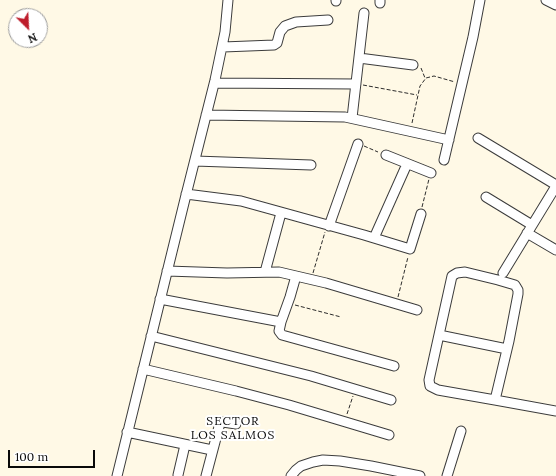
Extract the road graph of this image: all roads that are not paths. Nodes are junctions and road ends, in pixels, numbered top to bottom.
1 (228, 0) edge
2 (480, 0) edge
3 (546, 0) edge
4 (556, 5) edge
5 (364, 14) dead end
6 (328, 20) dead end
7 (222, 47) junction
8 (360, 58) junction
9 (413, 65) road end
10 (215, 82) junction
11 (356, 84) junction
12 (206, 115) junction
13 (352, 118) junction
14 (478, 138) dead end
15 (449, 140) junction
16 (358, 144) road end
17 (386, 155) road end
18 (444, 160) dead end
19 (195, 161) junction
20 (407, 164) junction
21 (311, 165) dead end
22 (431, 173) road end
23 (556, 185) edge
24 (186, 194) junction
25 (486, 197) dead end
26 (281, 213) junction
27 (420, 214) road end
28 (328, 226) junction
29 (529, 229) junction
30 (374, 238) junction
31 (556, 250) edge
32 (167, 271) junction
33 (265, 272) junction
34 (503, 272) dead end
35 (296, 276) junction
36 (160, 299) junction
37 (417, 310) dead end
38 (281, 322) junction
39 (439, 335) junction
40 (151, 336) junction
41 (507, 349) junction
42 (394, 366) dead end
43 (143, 369) junction
44 (391, 400) dead end
45 (495, 400) junction
46 (556, 411) edge
47 (236, 424) dead end
48 (461, 431) dead end
49 (127, 432) junction
50 (389, 435) dead end
51 (185, 445) junction
52 (212, 450) junction
53 (379, 472) edge
54 (178, 475) edge
55 (117, 476) edge
56 (206, 476) edge
57 (291, 476) edge
58 (420, 476) edge
59 (447, 476) edge

1 - 7 street
2 - 15 street
3 - 4 street
5 - 8 street
6 - 7 street
7 - 10 street
8 - 9 street
8 - 11 street
10 - 11 street
10 - 12 street
11 - 13 street
12 - 13 street
12 - 19 street
13 - 15 street
14 - 23 street
15 - 18 street
16 - 28 street
17 - 20 street
19 - 21 street
19 - 24 street
20 - 22 street
20 - 30 street
23 - 29 street
24 - 26 street
24 - 32 street
25 - 29 street
26 - 28 street
26 - 33 street
27 - 30 street
28 - 30 street
29 - 31 street
29 - 34 street
32 - 33 street
32 - 36 street
33 - 35 street
35 - 37 street
35 - 38 street
36 - 38 street
36 - 40 street
38 - 42 street
39 - 41 street
39 - 41 street
39 - 45 street
40 - 43 street
40 - 44 street
41 - 45 street
43 - 49 street
43 - 50 street
45 - 46 street
47 - 52 street
48 - 59 street
49 - 51 street
49 - 55 street
51 - 52 street
51 - 54 street
52 - 56 street
53 - 57 street
53 - 58 street

